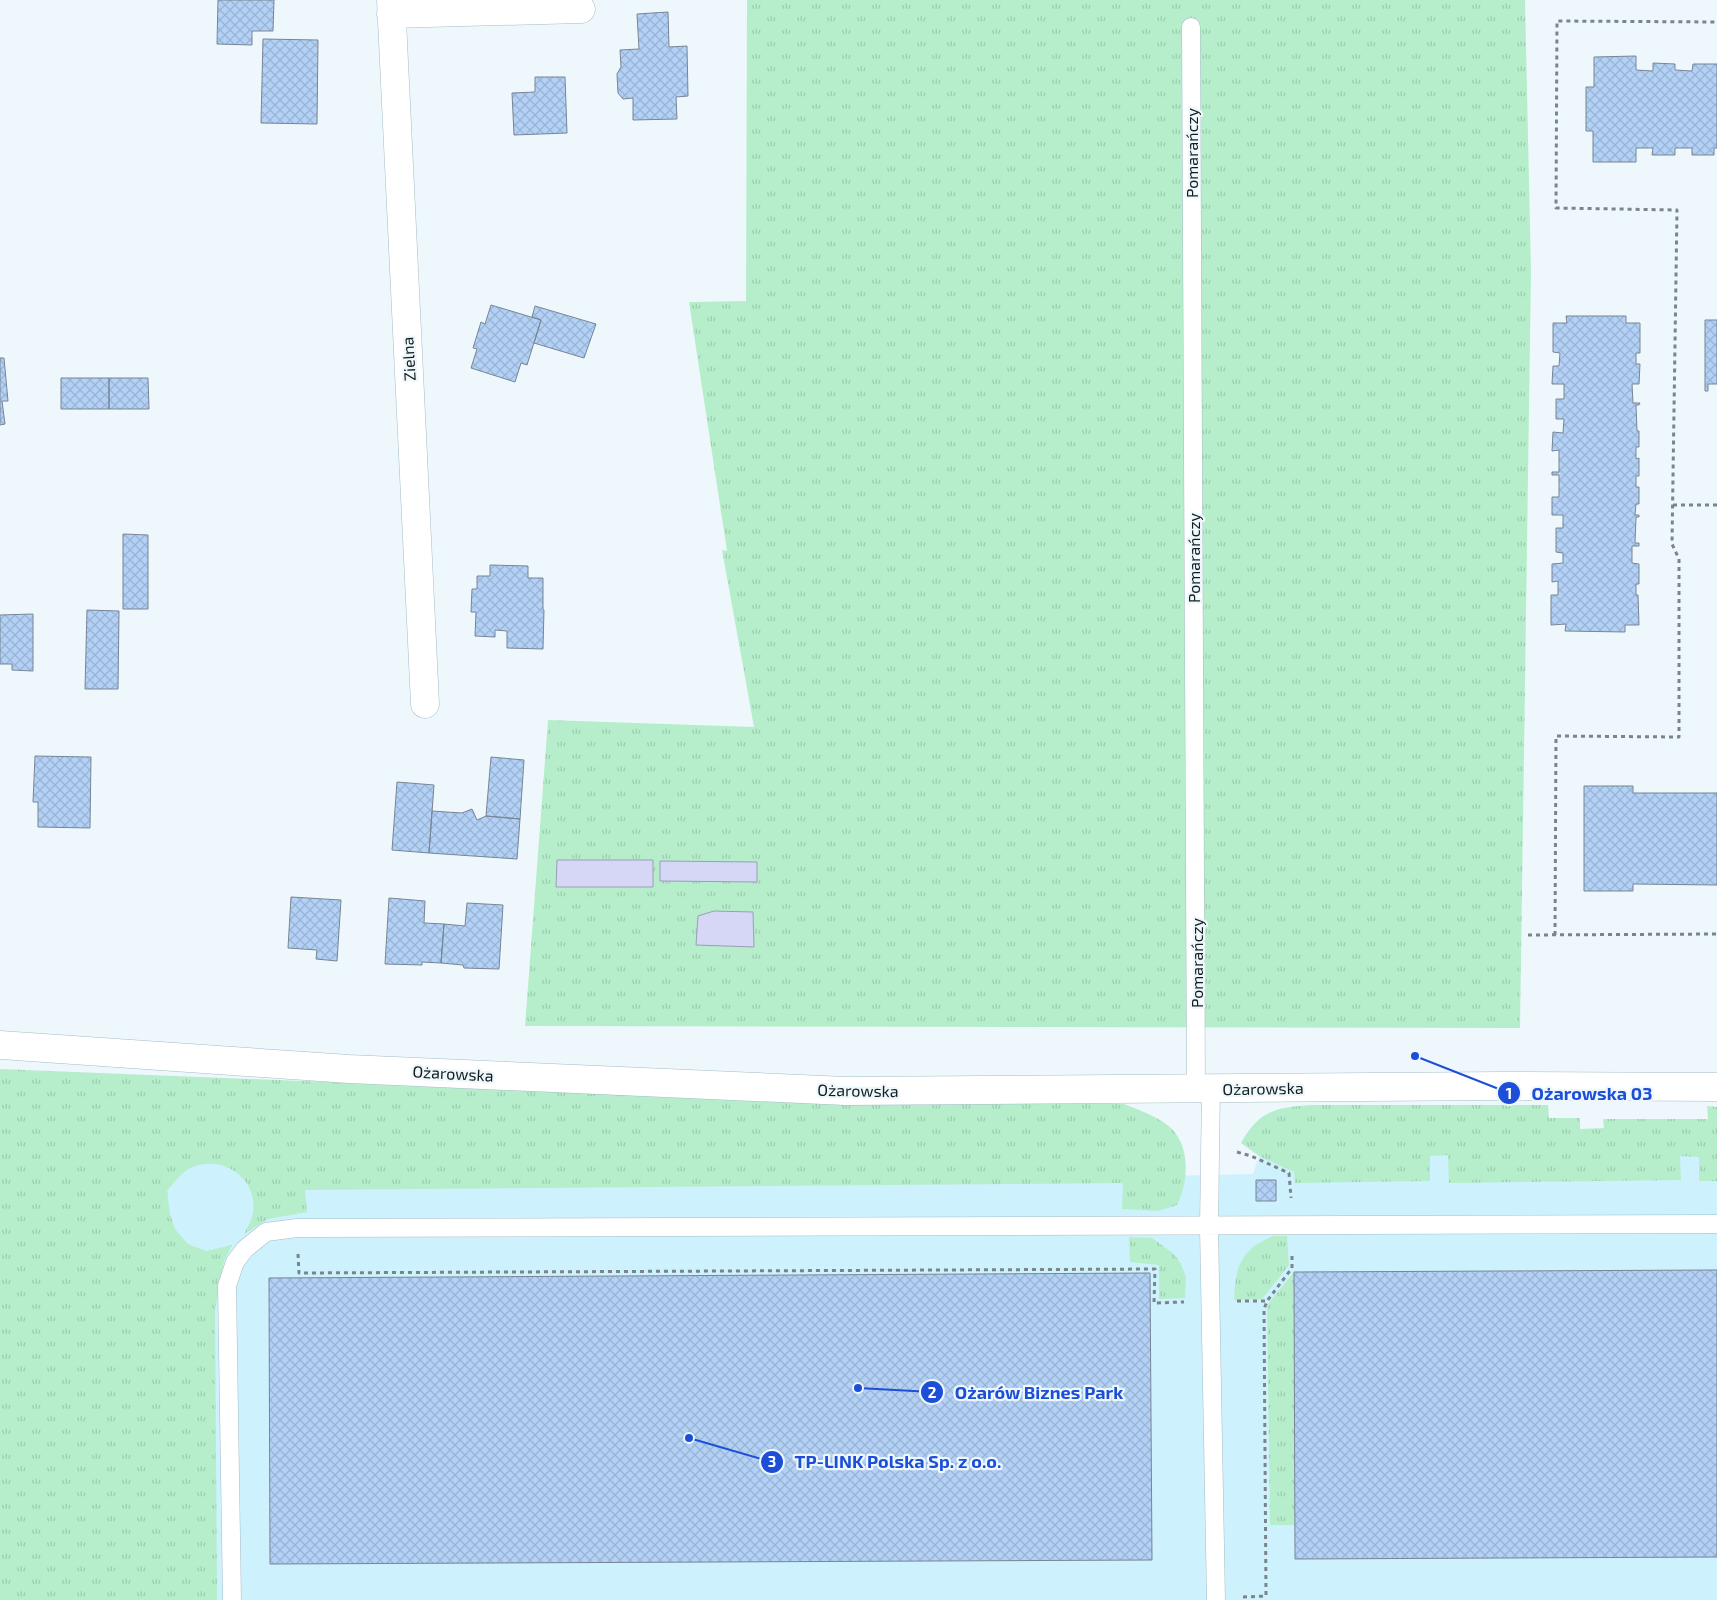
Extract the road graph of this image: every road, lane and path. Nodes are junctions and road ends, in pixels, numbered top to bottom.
1 (391, 7) edge
2 (580, 8) dead end
3 (1717, 22) edge
4 (1190, 27) dead end
5 (1673, 505) junction
6 (1717, 505) edge
7 (425, 704) dead end
8 (1717, 934) edge
9 (1528, 935) dead end
10 (1555, 935) junction
11 (0, 1045) edge
12 (1717, 1087) edge
13 (1203, 1088) junction
14 (1210, 1144) junction
15 (1717, 1224) edge
16 (1292, 1226) junction
17 (1209, 1227) junction
18 (297, 1228) junction
19 (1267, 1301) junction
20 (1211, 1302) junction
21 (1216, 1598) edge
22 (232, 1600) edge

1 - 2 main road, Zielna
1 - 7 main road, Zielna
3 - 5 path
4 - 13 lane, Pomarańczy
5 - 6 path
5 - 10 path
8 - 10 path
9 - 10 path
11 - 13 main road, Ożarowska
12 - 13 main road, Ożarowska
13 - 14 lane, Pomarańczy
14 - 16 path
14 - 17 lane, Pomarańczy
15 - 16 lane
16 - 17 lane
16 - 19 path
17 - 18 lane
17 - 20 lane, Pomarańczy
18 - 20 path
18 - 22 lane
19 - 20 path
19 - 21 path
20 - 21 lane, Pomarańczy

